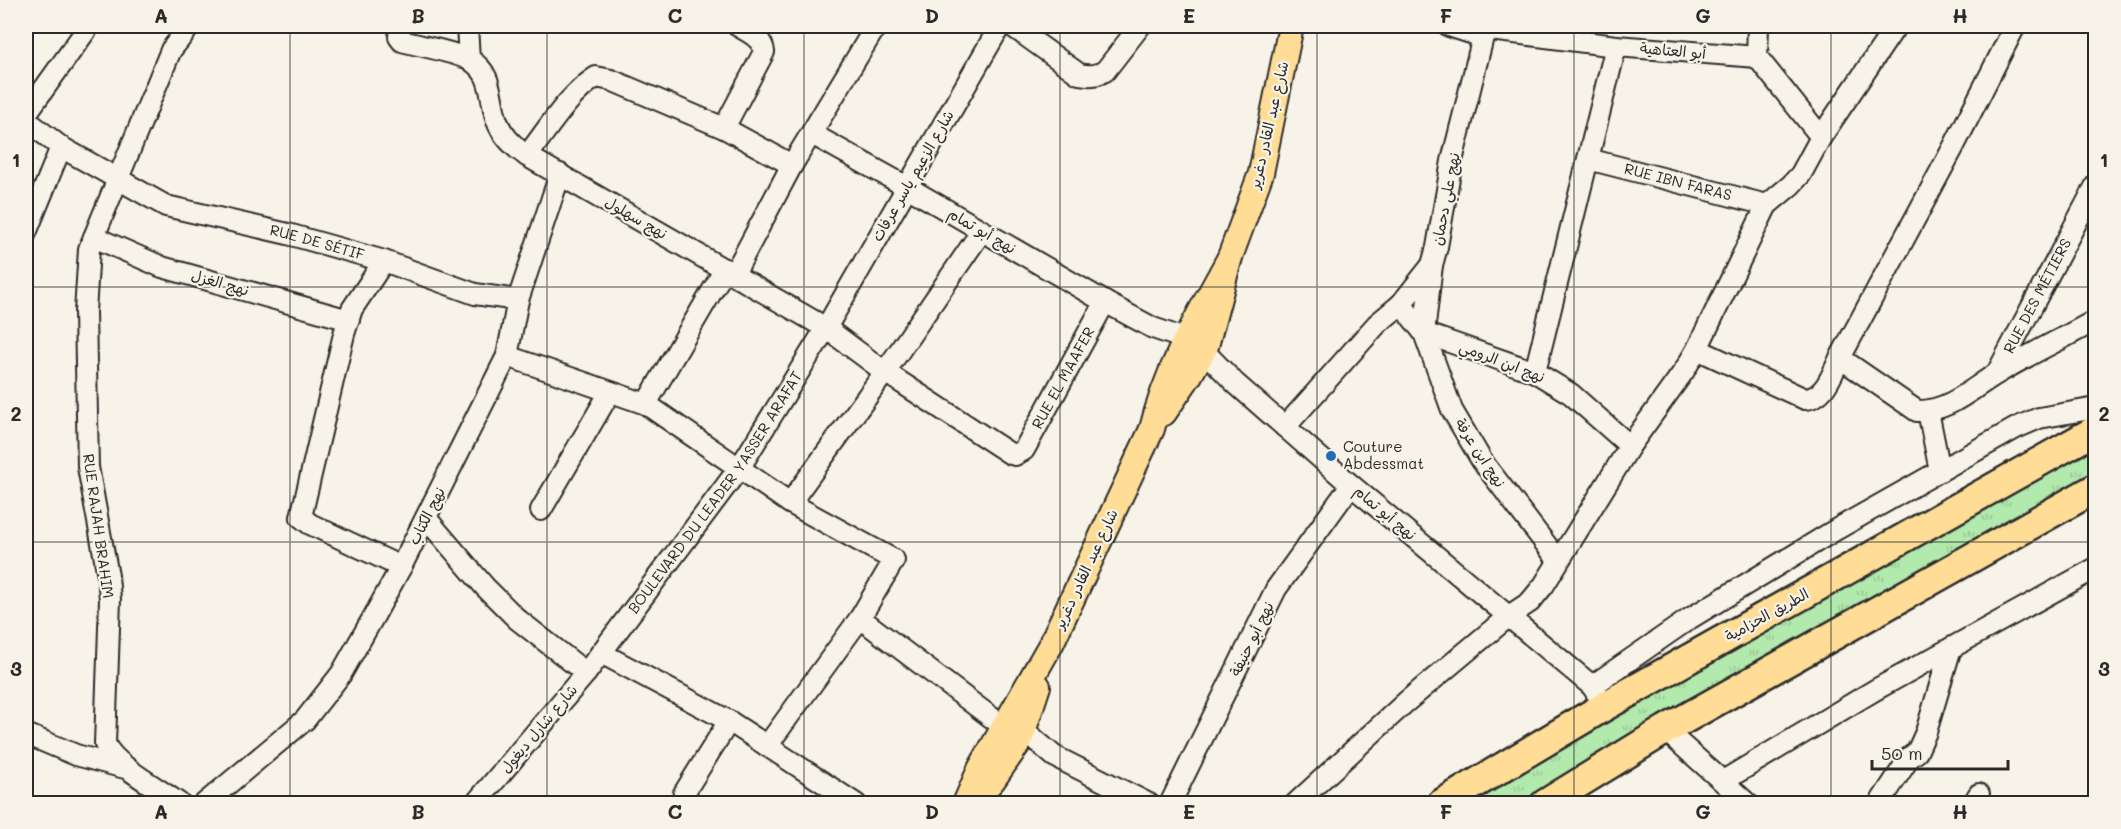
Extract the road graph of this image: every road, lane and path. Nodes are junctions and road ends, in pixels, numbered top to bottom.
1 (89, 26) edge
2 (190, 26) edge
3 (400, 26) edge
4 (467, 26) edge
5 (738, 26) edge
6 (876, 26) edge
7 (1000, 26) edge
8 (1012, 26) edge
9 (1140, 26) edge
10 (1291, 26) edge
11 (1449, 26) edge
12 (1758, 26) edge
13 (1896, 26) edge
14 (2015, 26) edge
15 (1483, 30) edge
16 (1616, 46) junction
17 (1757, 57) junction
18 (469, 59) junction
19 (26, 114) edge
20 (26, 120) edge
21 (724, 128) junction
22 (812, 134) junction
23 (1821, 137) junction
24 (61, 147) junction
25 (527, 156) junction
26 (1588, 159) junction
27 (792, 165) junction
28 (560, 174) junction
29 (117, 179) junction
30 (2096, 186) edge
31 (907, 187) junction
32 (1767, 205) junction
33 (981, 232) junction
34 (26, 233) edge
35 (94, 237) junction
36 (384, 261) junction
37 (1432, 264) junction
38 (729, 271) junction
39 (518, 300) junction
40 (1105, 302) junction
41 (1401, 304) junction
42 (349, 320) junction
43 (2096, 320) edge
44 (826, 328) junction
45 (1424, 333) junction
46 (1697, 349) junction
47 (1191, 351) junction
48 (507, 356) junction
49 (1840, 358) junction
50 (885, 372) junction
51 (1535, 372) junction
52 (1997, 373) junction
53 (610, 392) junction
54 (646, 404) junction
55 (2096, 408) edge
56 (1928, 411) junction
57 (1285, 427) junction
58 (2096, 430) edge
59 (1630, 446) junction
60 (1020, 453) joint
61 (740, 467) junction
62 (1940, 471) junction
63 (1351, 485) junction
64 (2096, 488) edge
65 (790, 503) junction
66 (542, 510) dead end
67 (426, 518) junction
68 (1558, 560) junction
69 (401, 567) junction
70 (2096, 568) edge
71 (1509, 616) junction
72 (860, 618) junction
73 (1951, 648) junction
74 (601, 653) junction
75 (586, 673) junction
76 (1599, 696) junction
77 (729, 722) junction
78 (1665, 730) junction
79 (26, 734) edge
80 (1010, 736) junction
81 (767, 746) junction
82 (125, 768) junction
83 (1724, 781) junction
84 (152, 794) edge
85 (180, 804) edge
86 (204, 804) edge
87 (475, 804) edge
88 (682, 804) edge
89 (856, 804) edge
90 (965, 804) edge
91 (972, 804) edge
92 (1149, 804) edge
93 (1170, 804) edge
94 (1295, 804) edge
95 (1441, 804) edge
96 (1545, 804) edge
97 (1748, 804) edge
98 (1878, 804) edge

1 - 19 street
2 - 29 street, RUE RAJAH BRAHIM
3 - 18 street
4 - 18 street
5 - 21 street
6 - 22 street
7 - 31 street, شارع الزعيم ياسر عرفات
8 - 9 street
10 - 47 main road, شارع عبد القادر دغرير
11 - 15 street, أبو العتاهية
12 - 17 street
13 - 23 street
14 - 49 street
15 - 16 street, أبو العتاهية
15 - 37 street, نهج علي دحمان
16 - 17 street, أبو العتاهية
16 - 26 street
17 - 23 street
18 - 25 street, نهج سهلول
20 - 24 street, RUE DE SÉTIF
21 - 25 street
21 - 27 street
22 - 27 street
22 - 31 street, نهج أبو تمام
23 - 32 street
24 - 29 street, RUE DE SÉTIF
24 - 34 street
25 - 28 street, نهج سهلول
26 - 32 street, RUE IBN FARAS
26 - 51 street
27 - 38 street
28 - 38 street, نهج سهلول
28 - 39 street, نهج الكتاب
29 - 35 street, RUE RAJAH BRAHIM
29 - 36 street, RUE DE SÉTIF
30 - 52 street, RUE DES MÉTIERS
31 - 33 street, نهج أبو تمام
31 - 44 street, شارع الزعيم ياسر عرفات
32 - 46 street
33 - 40 street, نهج أبو تمام
33 - 50 street
35 - 42 street, نهج الغزل
35 - 82 street, RUE RAJAH BRAHIM
36 - 39 street, RUE DE SÉTIF
36 - 42 street
37 - 41 street, نهج علي دحمان
37 - 45 street
38 - 44 street, نهج سهلول
38 - 54 street
39 - 48 street, نهج الكتاب
40 - 47 street, نهج أبو تمام
40 - 60 street, RUE EL MAAFER
41 - 45 street
41 - 57 street, نهج علي دحمان
42 - 69 street
43 - 52 street
44 - 50 street, نهج سهلول
44 - 61 street, BOULEVARD DU LEADER YASSER ARAFAT
45 - 51 street, نهج ابن الرومي
45 - 68 street, نهج ابن عرفة
46 - 49 street
46 - 59 street
47 - 57 street, نهج أبو تمام
47 - 80 main road, شارع عبد القادر دغرير
48 - 53 street
48 - 67 street, نهج الكتاب
49 - 56 street
50 - 60 street, نهج سهلول
50 - 65 street
51 - 59 street, نهج ابن الرومي
52 - 56 street
53 - 54 street
53 - 66 street
54 - 61 street
55 - 62 street
56 - 62 street
57 - 63 street, نهج أبو تمام
58 - 76 highway, الطريق الحزامية
59 - 68 street
61 - 65 street
61 - 74 street, BOULEVARD DU LEADER YASSER ARAFAT
62 - 76 street
63 - 71 street, نهج أبو تمام
63 - 93 street, نهج أبو حنيفة
64 - 78 highway
65 - 72 street
67 - 69 street, نهج الكتاب
67 - 75 street
68 - 71 street
69 - 86 street, نهج الكتاب
70 - 73 street
71 - 76 street, نهج أبو تمام
71 - 94 street
72 - 80 street
72 - 81 street
73 - 83 street
73 - 98 street
74 - 75 street, شارع شارل ديغول
74 - 77 street
75 - 87 street, شارع شارل ديغول
76 - 95 highway, الطريق الحزامية
77 - 81 street
77 - 88 street
78 - 83 street
78 - 96 highway
79 - 82 street
80 - 90 main road, شارع عبد القادر دغرير
80 - 91 main road, شارع عبد القادر دغرير
80 - 92 street
81 - 89 street
82 - 84 street, RUE RAJAH BRAHIM
83 - 97 street
84 - 85 street, RUE RAJAH BRAHIM

